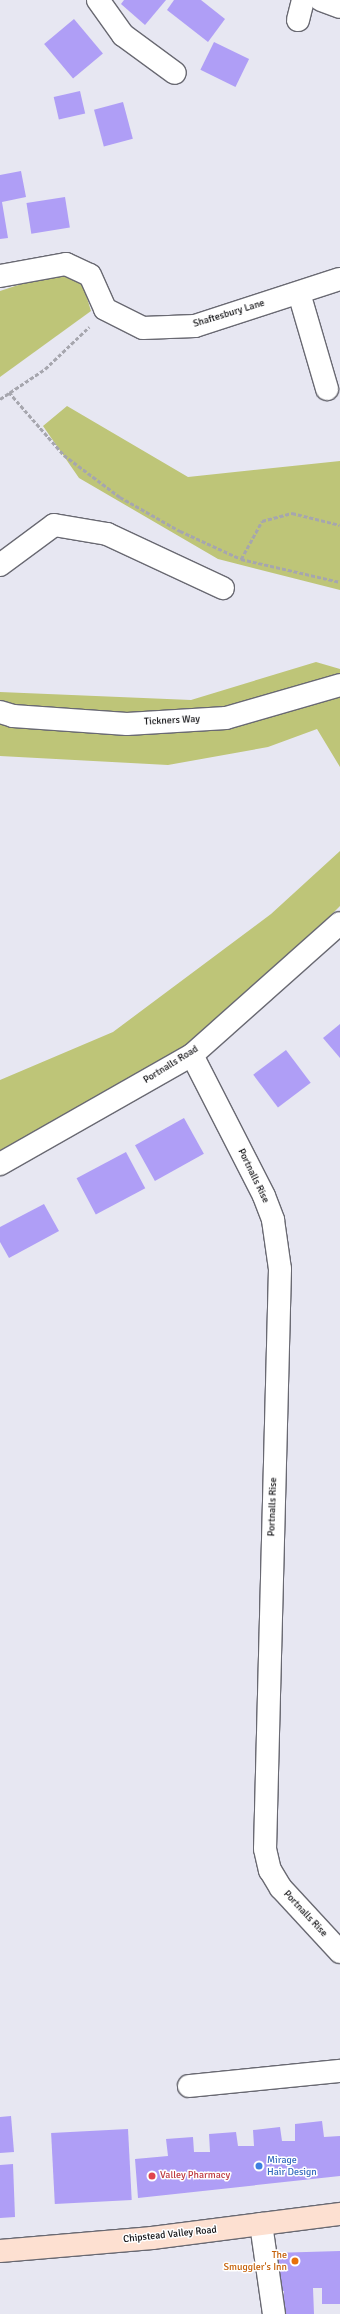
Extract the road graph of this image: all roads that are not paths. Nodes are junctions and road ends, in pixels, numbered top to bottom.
1 (98, 0) edge
2 (321, 0) edge
3 (340, 6) edge
4 (175, 73) dead end
5 (0, 276) edge
6 (340, 279) edge
7 (299, 293) junction
8 (327, 389) dead end
9 (0, 565) edge
10 (223, 588) dead end
11 (340, 685) edge
12 (0, 712) edge
13 (340, 923) edge
14 (192, 1055) junction
15 (0, 1164) edge
16 (340, 1952) edge
17 (340, 2071) edge
18 (189, 2086) dead end
19 (340, 2214) edge
20 (261, 2224) junction
21 (0, 2251) edge
22 (274, 2314) edge

1 - 4 street
2 - 3 street
5 - 7 street, Shaftesbury Lane
6 - 7 street, Shaftesbury Lane
7 - 8 street
9 - 10 street
11 - 12 street, Tickners Way
13 - 14 street, Portnalls Road
14 - 15 street, Portnalls Road
14 - 16 street, Portnalls Rise
17 - 18 street
19 - 20 main road, Chipstead Valley Road
20 - 21 main road, Chipstead Valley Road
20 - 22 street

